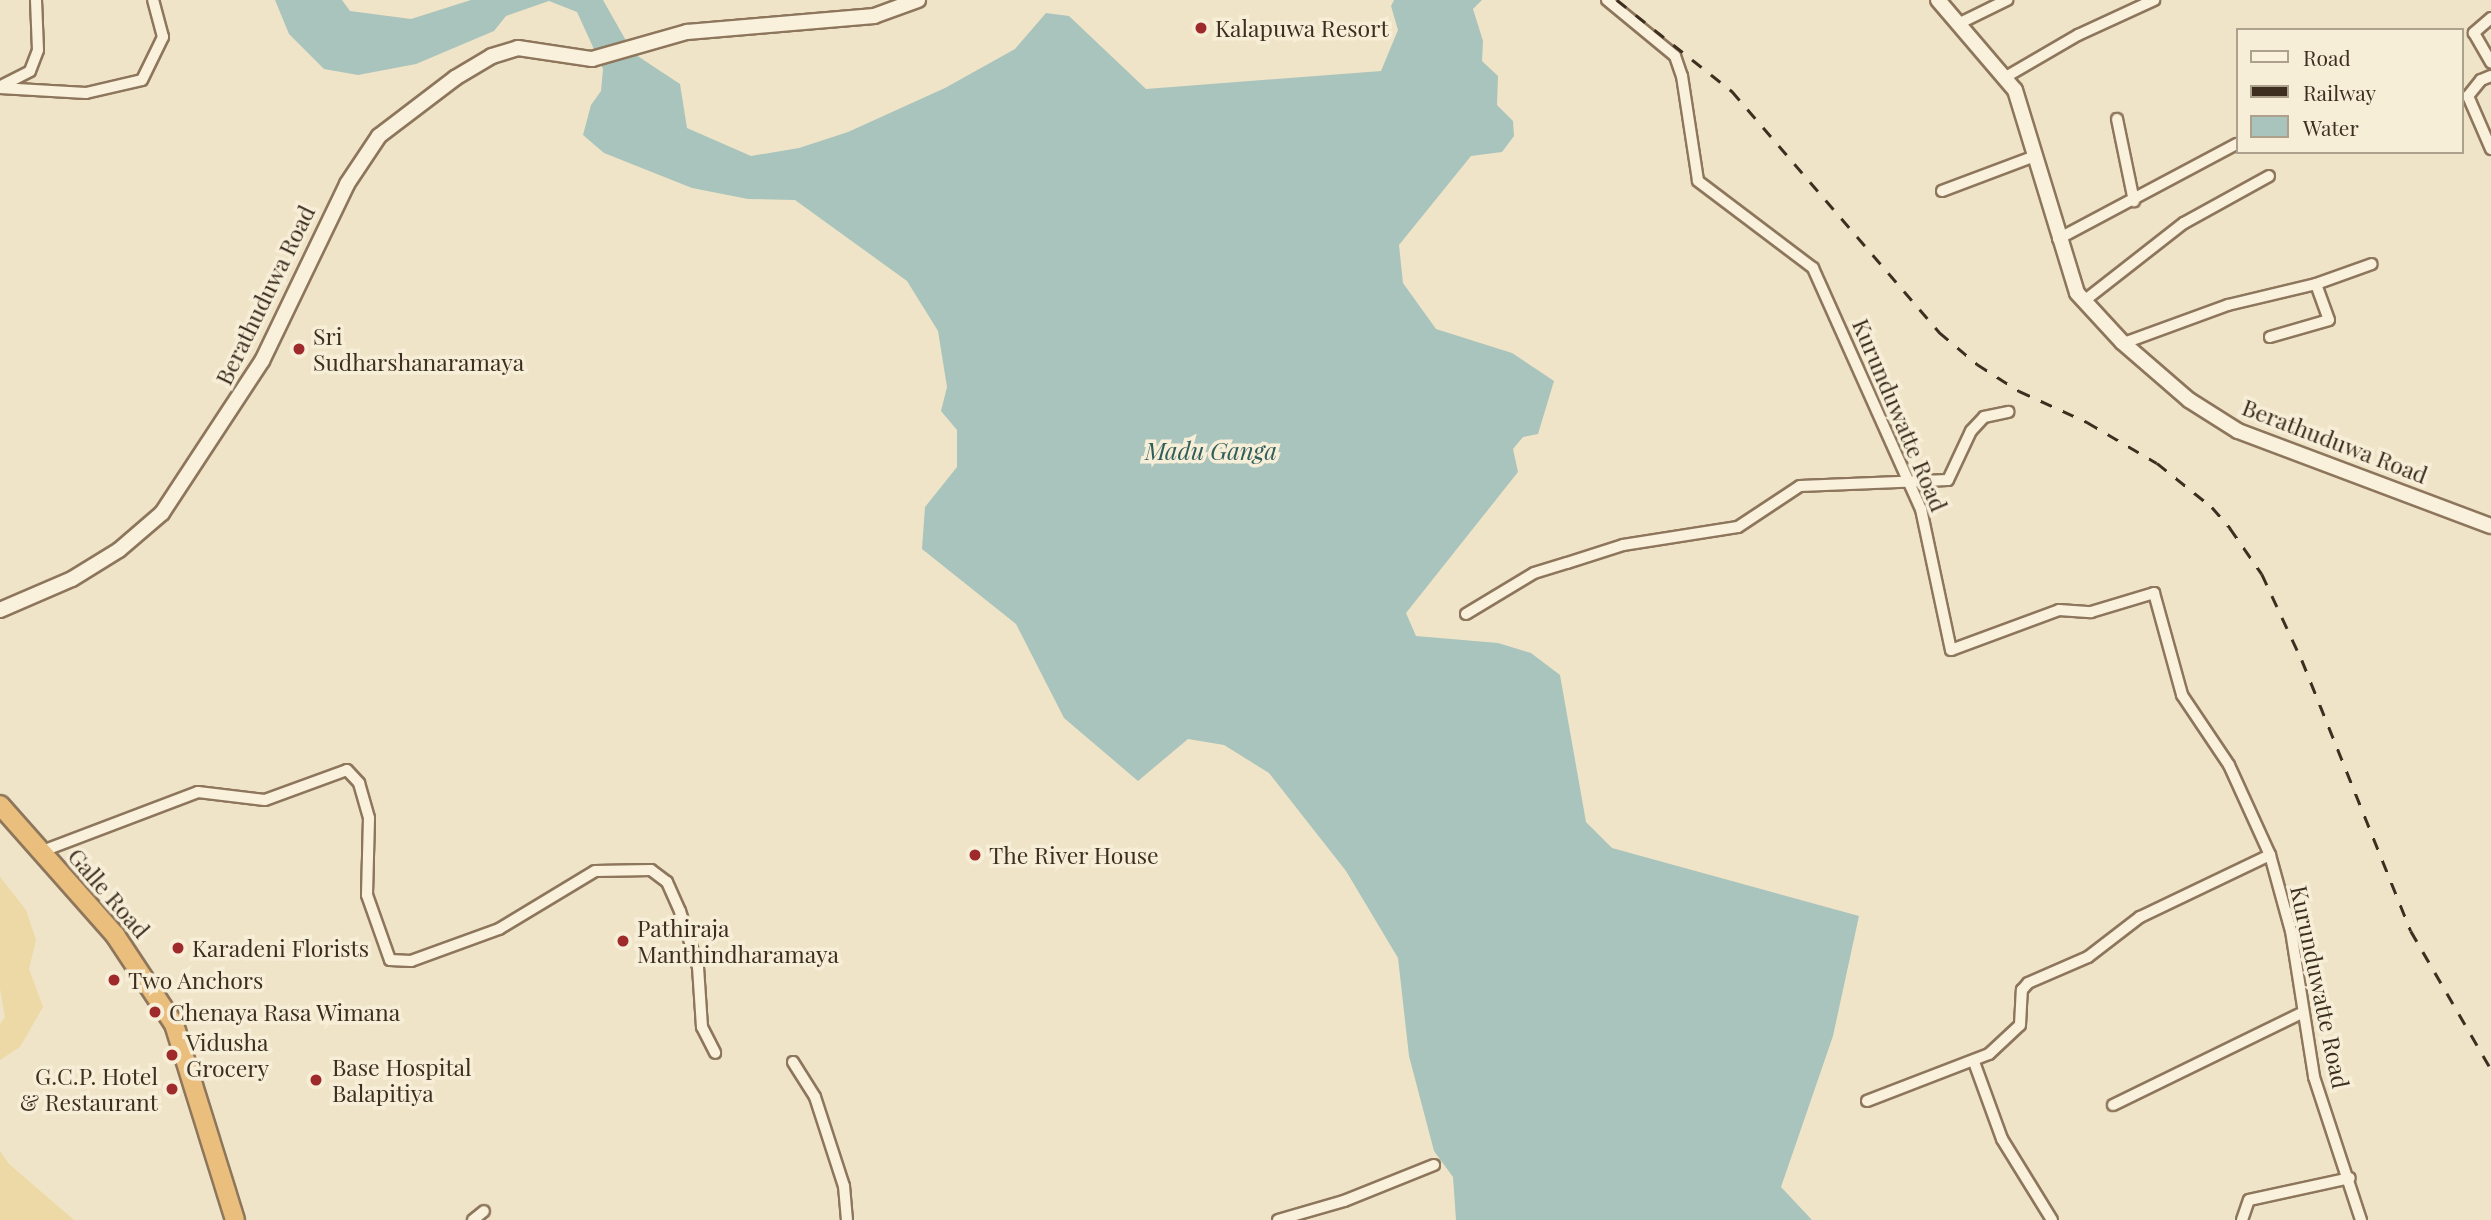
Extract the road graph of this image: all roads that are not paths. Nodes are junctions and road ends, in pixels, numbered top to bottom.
1 (36, 0) edge
2 (153, 0) edge
3 (918, 0) edge
4 (1607, 0) edge
5 (1938, 0) edge
6 (2007, 0) edge
7 (2154, 0) edge
8 (2491, 18) edge
9 (1958, 24) junction
10 (2491, 63) edge
11 (2491, 76) edge
12 (2004, 78) junction
13 (0, 87) edge
14 (2117, 120) dead end
15 (2236, 145) edge
16 (2491, 149) edge
17 (2035, 156) junction
18 (2269, 176) dead end
19 (1942, 191) dead end
20 (2134, 201) junction
21 (2058, 239) junction
22 (2372, 264) dead end
23 (2316, 284) junction
24 (2084, 301) junction
25 (2270, 337) dead end
26 (2124, 343) junction
27 (2008, 412) dead end
28 (1910, 483) junction
29 (2491, 526) edge
30 (0, 610) edge
31 (1466, 614) dead end
32 (0, 805) edge
33 (40, 852) junction
34 (2270, 855) junction
35 (2302, 1013) junction
36 (715, 1053) dead end
37 (793, 1062) dead end
38 (1974, 1062) junction
39 (1867, 1101) dead end
40 (2113, 1105) dead end
41 (1434, 1165) dead end
42 (2350, 1178) junction
43 (484, 1211) dead end
44 (1312, 1215) edge
45 (235, 1220) edge
46 (473, 1220) edge
47 (847, 1220) edge
48 (1278, 1220) edge
49 (2052, 1220) edge
50 (2242, 1220) edge
51 (2361, 1220) edge

1 - 13 street
2 - 13 street
3 - 30 street, Berathuduwa Road
4 - 28 street, Kurunduwatte Road
5 - 9 street, Berathuduwa Road
6 - 9 street
7 - 12 street
8 - 10 street
9 - 12 street, Berathuduwa Road
11 - 16 street
12 - 17 street, Berathuduwa Road
14 - 20 street
15 - 20 street
17 - 19 street
17 - 21 street, Berathuduwa Road
18 - 24 street
20 - 21 street
21 - 24 street, Berathuduwa Road
22 - 23 street
23 - 25 street
23 - 26 street
24 - 26 street, Berathuduwa Road
26 - 29 street, Berathuduwa Road
27 - 28 street
28 - 31 street
28 - 34 street, Kurunduwatte Road
32 - 33 highway, Galle Road
33 - 36 street
33 - 45 highway, Galle Road
34 - 35 street, Kurunduwatte Road
34 - 38 street
35 - 40 street
35 - 42 street, Kurunduwatte Road
37 - 47 street
38 - 39 street
38 - 49 street
41 - 44 street
42 - 50 street
42 - 51 street, Kurunduwatte Road
43 - 46 street
44 - 48 street

